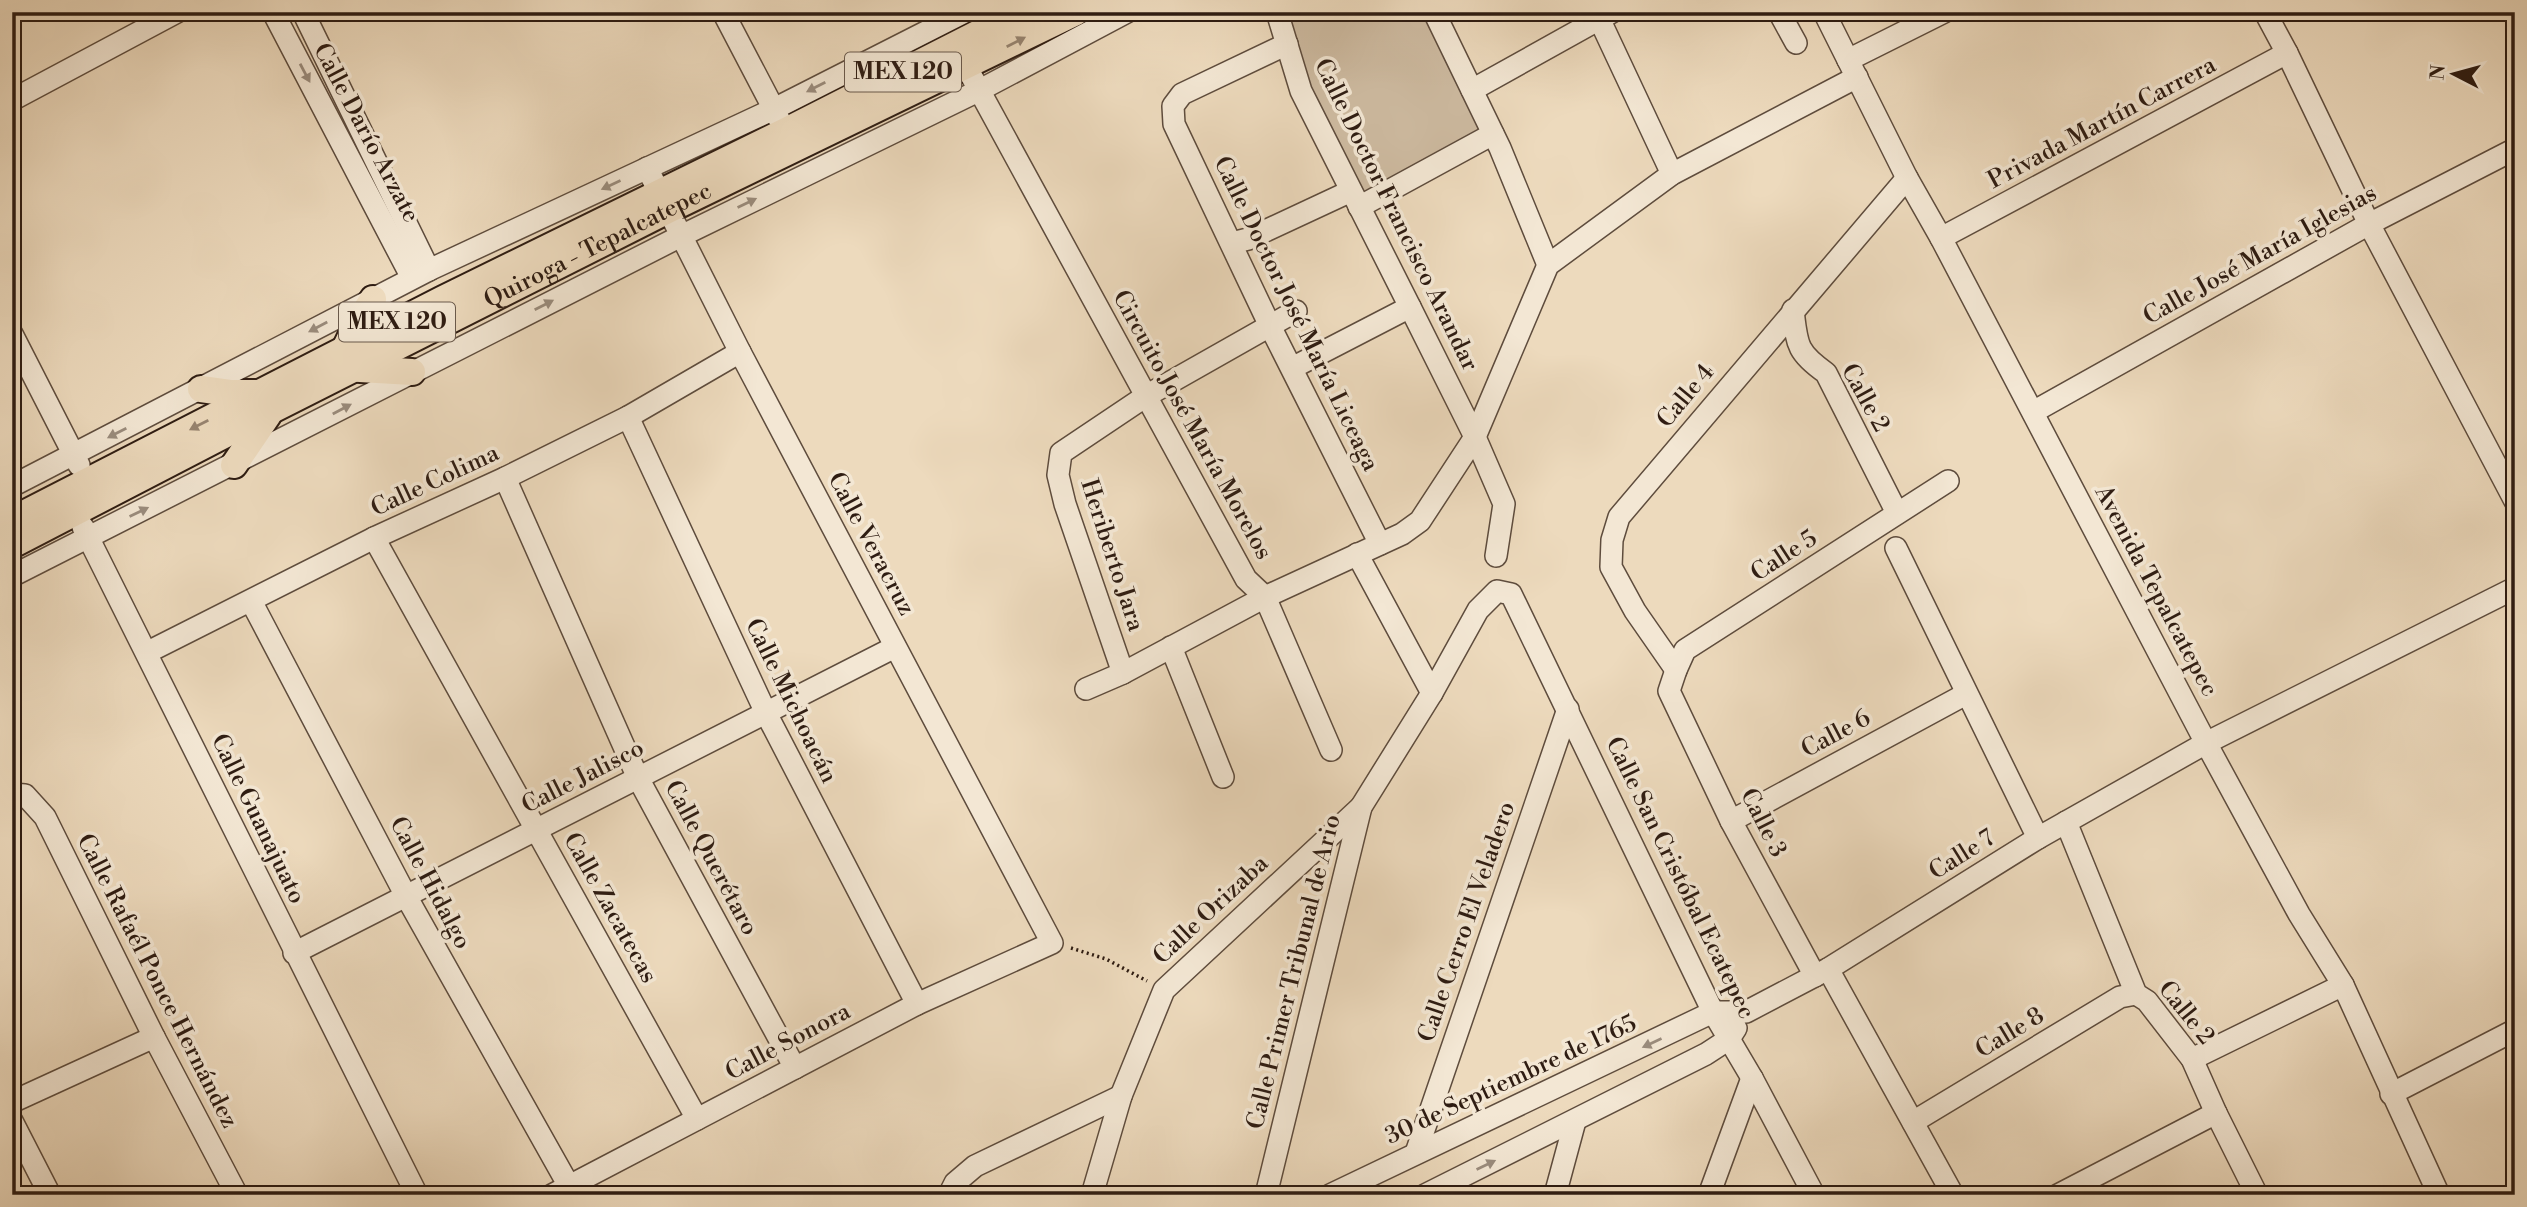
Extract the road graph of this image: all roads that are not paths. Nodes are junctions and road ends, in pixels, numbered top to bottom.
1 (177, 12) edge
2 (273, 12) edge
3 (303, 12) edge
4 (723, 12) edge
5 (965, 12) edge
6 (1020, 12) edge
7 (1076, 12) edge
8 (1127, 12) edge
9 (1277, 12) edge
10 (1434, 12) edge
11 (1779, 12) edge
12 (1824, 12) edge
13 (1944, 12) edge
14 (2264, 12) edge
15 (1603, 15) edge
16 (1796, 43) dead end
17 (1287, 44) junction
18 (2287, 53) junction
19 (967, 67) junction
20 (1853, 68) junction
21 (978, 90) junction
22 (1472, 90) junction
23 (12, 100) edge
24 (785, 130) junction
25 (1497, 141) junction
26 (2515, 149) edge
27 (647, 168) junction
28 (808, 174) junction
29 (1672, 174) junction
30 (1907, 178) junction
31 (1355, 199) junction
32 (664, 202) junction
33 (2370, 224) junction
34 (681, 236) junction
35 (1941, 238) junction
36 (1232, 243) junction
37 (1548, 265) junction
38 (421, 274) junction
39 (373, 299) junction
40 (1410, 306) junction
41 (1793, 310) junction
42 (1296, 311) dead end
43 (1270, 326) junction
44 (12, 334) edge
45 (740, 352) junction
46 (350, 359) junction
47 (1292, 368) junction
48 (412, 372) junction
49 (201, 389) junction
50 (1146, 396) junction
51 (265, 402) junction
52 (2033, 412) junction
53 (628, 417) junction
54 (1475, 437) junction
55 (74, 454) junction
56 (51, 466) junction
57 (234, 466) junction
58 (505, 478) junction
59 (1948, 481) dead end
60 (12, 486) edge
61 (82, 497) junction
62 (2515, 501) edge
63 (1897, 513) junction
64 (12, 520) edge
65 (110, 526) junction
66 (88, 537) junction
67 (374, 538) junction
68 (1380, 544) junction
69 (12, 545) edge
70 (1896, 548) dead end
71 (1357, 554) junction
72 (1496, 556) dead end
73 (12, 576) edge
74 (2515, 588) edge
75 (1497, 591) joint
76 (1265, 597) junction
77 (251, 601) junction
78 (895, 647) junction
79 (1171, 647) junction
80 (148, 652) junction
81 (1676, 670) junction
82 (1123, 673) junction
83 (1086, 689) dead end
84 (1670, 691) joint
85 (1432, 693) junction
86 (1966, 694) junction
87 (1568, 709) junction
88 (765, 713) junction
89 (2206, 743) junction
90 (1331, 750) dead end
91 (1223, 777) dead end
92 (638, 778) junction
93 (19, 794) edge
94 (1362, 807) junction
95 (1731, 821) junction
96 (2066, 822) junction
97 (536, 830) junction
98 (2038, 838) junction
99 (406, 896) junction
100 (1052, 943) joint
101 (294, 953) junction
102 (1822, 972) junction
103 (2343, 985) junction
104 (2136, 994) junction
105 (917, 1004) junction
106 (1713, 1012) junction
107 (1746, 1012) junction
108 (2515, 1030) edge
109 (154, 1037) junction
110 (1729, 1039) junction
111 (2192, 1059) junction
112 (795, 1068) junction
113 (1752, 1078) junction
114 (2391, 1094) junction
115 (1121, 1096) junction
116 (12, 1101) edge
117 (2216, 1113) junction
118 (698, 1119) junction
119 (12, 1121) edge
120 (1575, 1121) junction
121 (1913, 1122) junction
122 (1416, 1153) junction
123 (560, 1191) edge
124 (50, 1195) edge
125 (237, 1195) edge
126 (417, 1195) edge
127 (949, 1195) edge
128 (1092, 1195) edge
129 (1266, 1195) edge
130 (1330, 1195) edge
131 (1425, 1195) edge
132 (1555, 1195) edge
133 (1709, 1195) edge
134 (1814, 1195) edge
135 (1953, 1195) edge
136 (2058, 1195) edge
137 (2258, 1195) edge
138 (2440, 1195) edge

1 - 23 street
2 -> 38 street, Calle Darío Arzate
3 - 38 street, Calle Darío Arzate
4 - 24 street
5 -> 24 street
6 - 24 main road, Quiroga - Tepalcatepec / MEX 120
19 -> 7 main road, Quiroga - Tepalcatepec / MEX 120
8 - 21 street
9 - 17 street, Calle Doctor Francisco Arandar
10 - 22 street
11 - 16 street
12 - 20 street, Avenida Tepalcatepec
13 - 20 street
14 - 18 street
15 - 22 street
15 - 29 street
17 - 31 street, Calle Doctor Francisco Arandar
17 - 36 street, Calle Doctor José María Liceaga
18 - 33 street
18 - 35 street, Privada Martín Carrera
19 - 21 street, Circuito José María Morelos
19 - 24 main road, Quiroga - Tepalcatepec / MEX 120
20 - 29 street
20 - 30 street, Avenida Tepalcatepec
21 - 28 street
21 - 50 street, Circuito José María Morelos
22 - 25 street
24 - 27 street
24 - 28 street
24 - 32 main road, Quiroga - Tepalcatepec / MEX 120
25 - 31 street
25 - 37 street
26 - 33 street, Calle José María Iglesias
27 - 32 street, Calle Veracruz
27 -> 38 street
34 -> 28 street
29 - 37 street
30 - 35 street, Avenida Tepalcatepec
30 - 41 street, Calle 4
31 - 36 street
31 - 40 street, Calle Doctor Francisco Arandar
32 - 34 street, Calle Veracruz
32 - 46 main road, Quiroga - Tepalcatepec / MEX 120
33 - 52 street, Calle José María Iglesias
33 - 62 street
34 - 45 street, Calle Veracruz
48 -> 34 street
35 - 52 street, Avenida Tepalcatepec
36 - 43 street, Calle Doctor José María Liceaga
37 - 54 street, Circuito José María Morelos
38 - 39 street
39 - 46 main road
39 -> 49 street
40 - 47 street
40 - 54 street, Calle Doctor Francisco Arandar
41 - 63 street, Calle 2
41 - 81 street, Calle 4
42 - 43 street
43 - 47 street, Calle Doctor José María Liceaga
43 - 50 street
44 - 55 street
45 - 53 street, Calle Colima
45 - 78 street, Calle Veracruz
46 - 48 main road
46 - 51 main road, Quiroga - Tepalcatepec / MEX 120
47 - 68 street, Calle Doctor José María Liceaga
57 -> 48 street
49 - 51 main road
49 -> 55 street
50 - 76 street, Circuito José María Morelos
50 - 82 street, Heriberto Jara
51 - 57 main road
51 - 61 main road, Quiroga - Tepalcatepec / MEX 120
52 - 89 street, Avenida Tepalcatepec
53 - 58 street, Calle Colima
53 - 88 street, Calle Michoacán
54 - 68 street, Circuito José María Morelos
54 - 72 street, Calle Doctor Francisco Arandar
55 - 56 street
55 - 61 street
56 - 60 street
56 - 61 street, Calle Guanajuato
65 -> 57 street
58 - 67 street, Calle Colima
58 - 92 street, Calle Querétaro
59 - 63 street, Calle 5
61 - 64 main road, Quiroga - Tepalcatepec / MEX 120
61 - 65 street
61 - 66 street, Calle Guanajuato
61 - 69 main road, Quiroga - Tepalcatepec / MEX 120
63 - 81 street, Calle 5
65 - 66 street
66 - 73 street
66 - 80 street, Calle Guanajuato
67 - 77 street, Calle Colima
67 - 97 street, Calle Zacatecas
68 - 71 street, Circuito José María Morelos
70 - 86 street
71 - 76 street, Circuito José María Morelos
71 - 85 street
74 - 89 street, Calle 7
75 - 85 street, Calle Primer Tribunal de Ario
75 - 87 street, Calle San Cristóbal Ecatepec
76 - 79 street
76 - 90 street
77 - 80 street, Calle Colima
77 - 99 street, Calle Hidalgo
78 - 88 street, Calle Jalisco
78 - 100 street, Calle Veracruz
79 - 82 street
79 - 91 street
80 - 101 street, Calle Guanajuato
81 - 84 street, Calle 5
82 - 83 street
84 - 95 street, Calle 3
85 - 94 street, Calle Primer Tribunal de Ario
86 - 95 street, Calle 6
86 - 98 street
87 - 106 street, Calle San Cristóbal Ecatepec
87 - 122 street, Calle Cerro El Veladero
88 - 92 street, Calle Jalisco
88 - 105 street, Calle Michoacán
89 - 96 street, Calle 7
89 - 103 street, Avenida Tepalcatepec
92 - 97 street, Calle Jalisco
92 - 112 street, Calle Querétaro
93 - 109 street, Calle Rafaél Ponce Hernández
94 - 115 street, Calle Orizaba
94 - 129 street, Calle Primer Tribunal de Ario
95 - 102 street, Calle 3
96 - 98 street, Calle 7
96 - 104 street, Calle 2
97 - 99 street, Calle Jalisco
97 - 118 street, Calle Zacatecas
98 - 102 street, Calle 7
99 - 101 street, Calle Jalisco
99 - 123 street, Calle Hidalgo
100 - 105 street, Calle Sonora
101 - 126 street, Calle Guanajuato
102 - 107 street, Calle 7
102 - 121 street, Calle 3
103 - 111 street
103 - 114 street, Avenida Tepalcatepec
104 - 111 street, Calle 2
104 - 121 street, Calle 8
105 - 112 street, Calle Sonora
106 - 107 street, Calle 7
106 - 110 street, Calle San Cristóbal Ecatepec
106 -> 122 street, 30 de Septiembre de 1765
107 - 110 street
108 - 114 street
109 - 116 street
109 - 125 street, Calle Rafaél Ponce Hernández
110 - 113 street, Calle San Cristóbal Ecatepec
110 - 120 street
111 - 117 street, Calle 2
112 - 118 street, Calle Sonora
113 - 133 street
113 - 134 street, Calle San Cristóbal Ecatepec
114 - 138 street, Avenida Tepalcatepec
115 - 127 street
115 - 128 street, Calle Orizaba
117 - 136 street
117 - 137 street, Calle 2
118 - 123 street, Calle Sonora
119 - 124 street
131 -> 120 street
120 - 132 street
121 - 135 street, Calle 3
122 - 130 street, 30 de Septiembre de 1765

